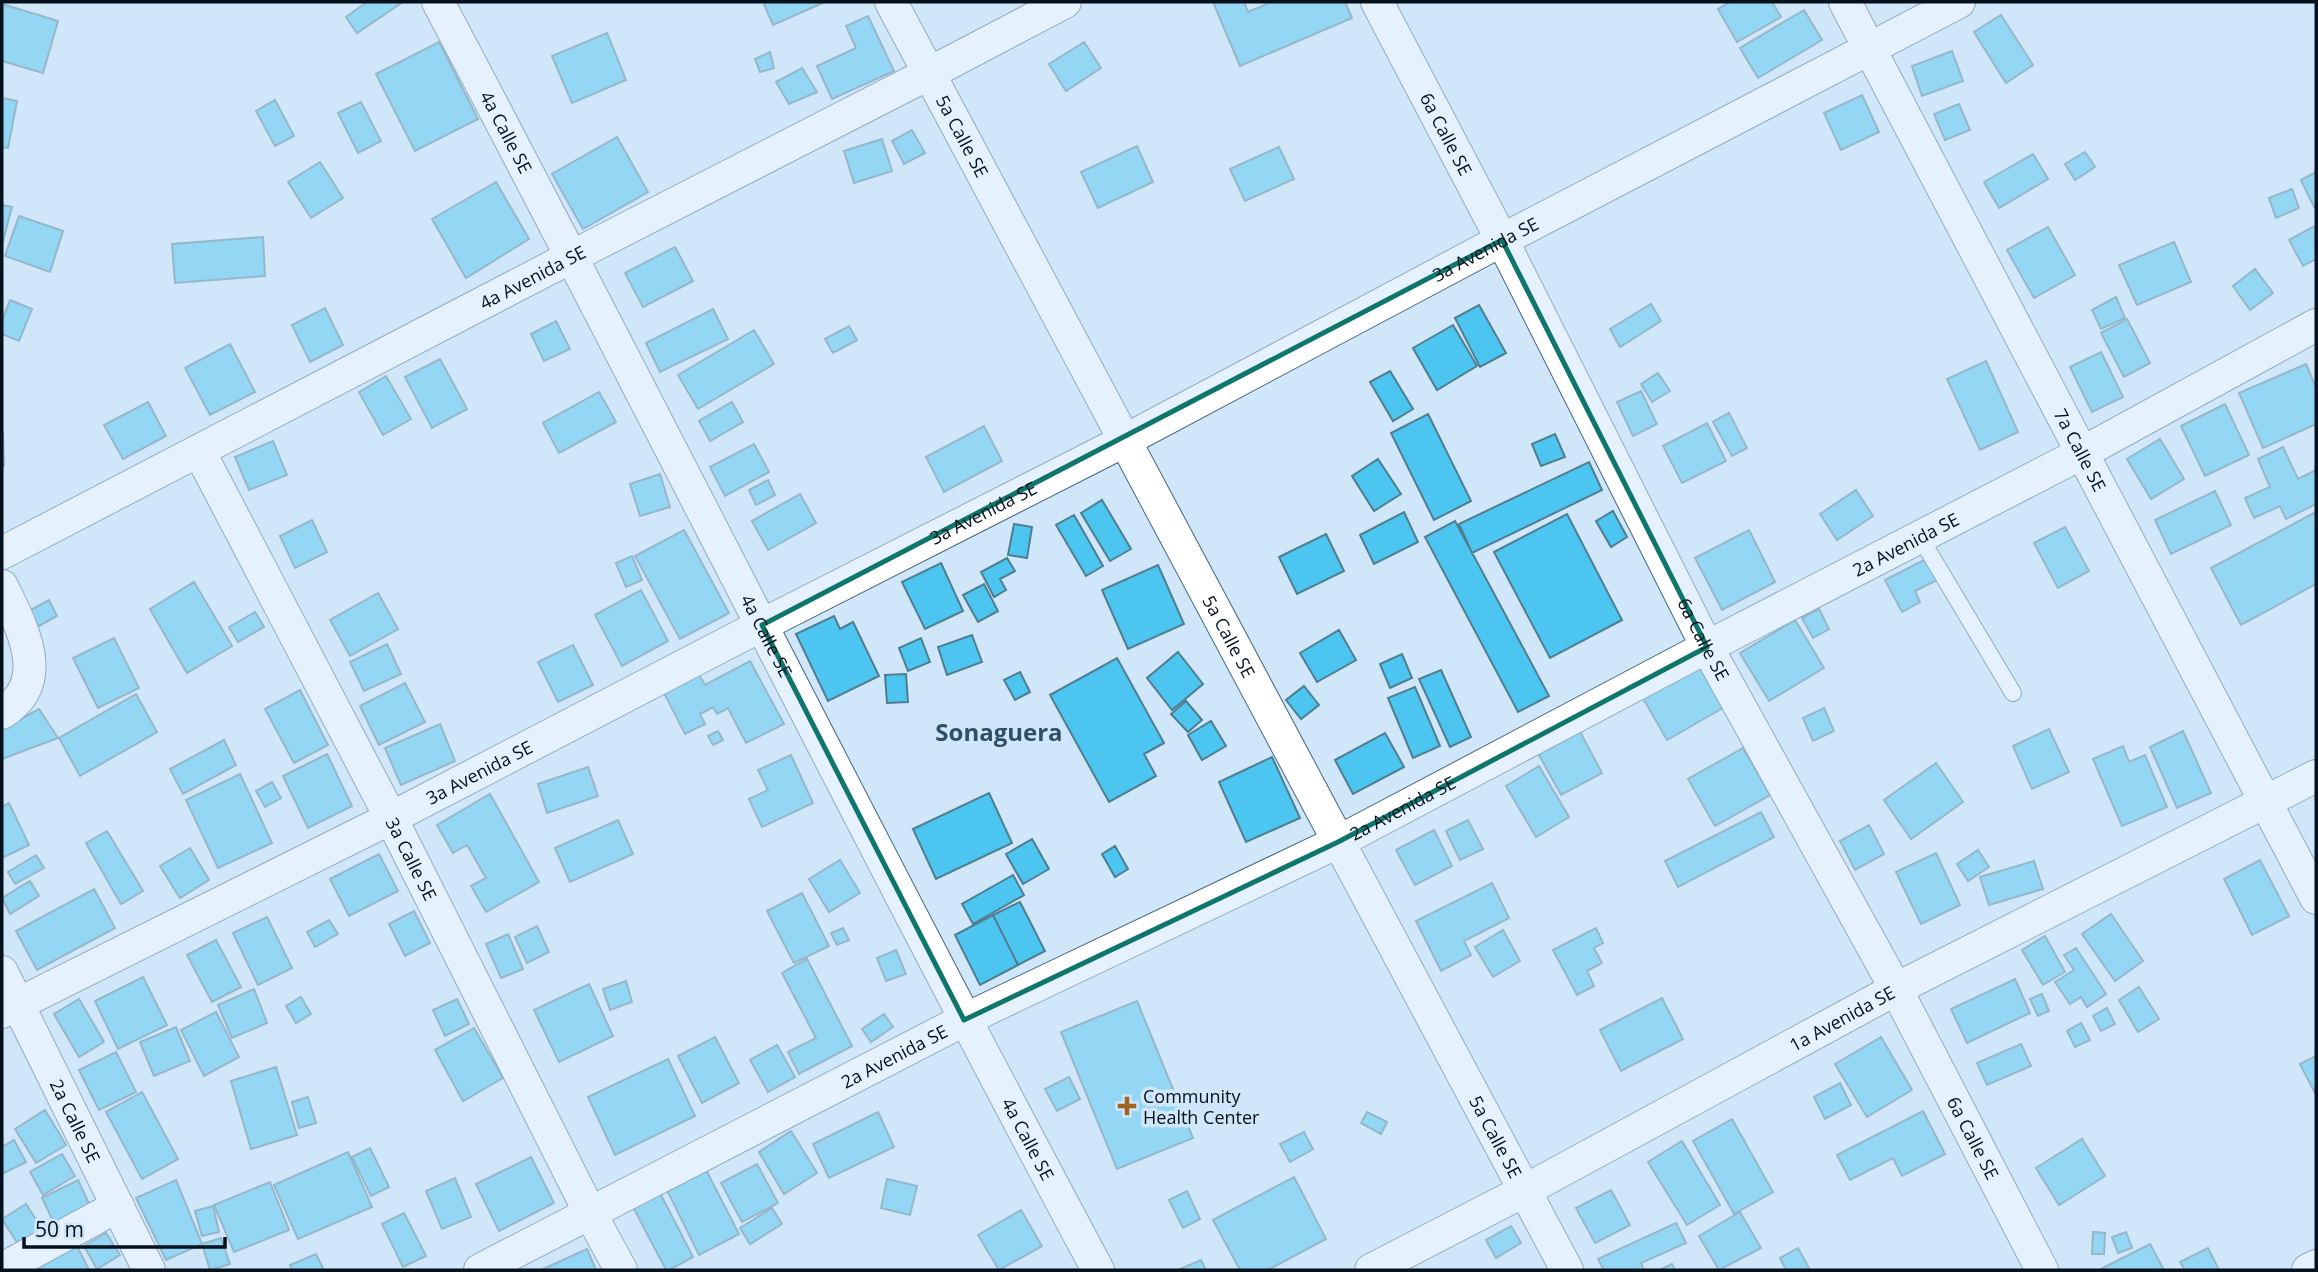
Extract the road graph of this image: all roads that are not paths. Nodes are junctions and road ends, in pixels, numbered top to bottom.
1 (438, 2) edge
2 (891, 2) edge
3 (1065, 2) edge
4 (1377, 2) edge
5 (1844, 2) edge
6 (1959, 2) edge
7 (1869, 48) junction
8 (928, 74) junction
9 (1502, 240) junction
10 (573, 256) junction
11 (2316, 325) edge
12 (1124, 441) junction
13 (199, 451) junction
14 (2082, 453) junction
15 (1920, 537) junction
16 (2, 553) edge
17 (2, 586) edge
18 (762, 625) junction
19 (1707, 646) junction
20 (2013, 693) dead end
21 (2, 713) edge
22 (2316, 776) edge
23 (2265, 801) junction
24 (391, 818) junction
25 (1338, 842) junction
26 (2316, 898) edge
27 (2, 972) edge
28 (1896, 989) junction
29 (9, 1007) edge
30 (964, 1020) junction
31 (1524, 1191) junction
32 (118, 1206) junction
33 (590, 1213) junction
34 (2316, 1266) edge
35 (2, 1269) edge
36 (149, 1270) edge
37 (480, 1270) edge
38 (621, 1270) edge
39 (1098, 1270) edge
40 (1371, 1270) edge
41 (1567, 1270) edge
42 (2042, 1270) edge
43 (2308, 1270) edge

1 - 10 street, 4a Calle SE
2 - 8 street, 5a Calle SE
3 - 8 street, 4a Avenida SE
4 - 9 street, 6a Calle SE
5 - 7 street, 7a Calle SE
6 - 7 street, 3a Avenida SE
7 - 9 street, 3a Avenida SE
7 - 14 street, 7a Calle SE
8 - 10 street, 4a Avenida SE
8 - 12 street, 5a Calle SE
9 - 12 street, 3a Avenida SE
9 - 19 street, 6a Calle SE
10 - 13 street, 4a Avenida SE
10 - 18 street, 4a Calle SE
11 - 14 street, 2a Avenida SE
12 - 18 street, 3a Avenida SE
12 - 25 street, 5a Calle SE
13 - 16 street, 4a Avenida SE
13 - 24 street, 3a Calle SE
14 - 15 street, 2a Avenida SE
14 - 23 street, 7a Calle SE
15 - 19 street, 2a Avenida SE
15 - 20 lane
17 - 21 street
18 - 24 street, 3a Avenida SE
18 - 30 street, 4a Calle SE
19 - 25 street, 2a Avenida SE
19 - 28 street, 6a Calle SE
22 - 23 street, 1a Avenida SE
23 - 26 street, 7a Calle SE
23 - 28 street, 1a Avenida SE
24 - 29 street, 3a Avenida SE
24 - 33 street, 3a Calle SE
25 - 30 street, 2a Avenida SE
25 - 31 street, 5a Calle SE
27 - 29 street, 2a Calle SE
28 - 31 street, 1a Avenida SE
28 - 42 street, 6a Calle SE
29 - 32 street, 2a Calle SE
30 - 33 street, 2a Avenida SE
30 - 39 street, 4a Calle SE
31 - 40 street, 1a Avenida SE
31 - 41 street, 5a Calle SE
32 - 35 street
32 - 36 street, 2a Calle SE
33 - 37 street, 2a Avenida SE
33 - 38 street, 3a Calle SE
34 - 43 street

